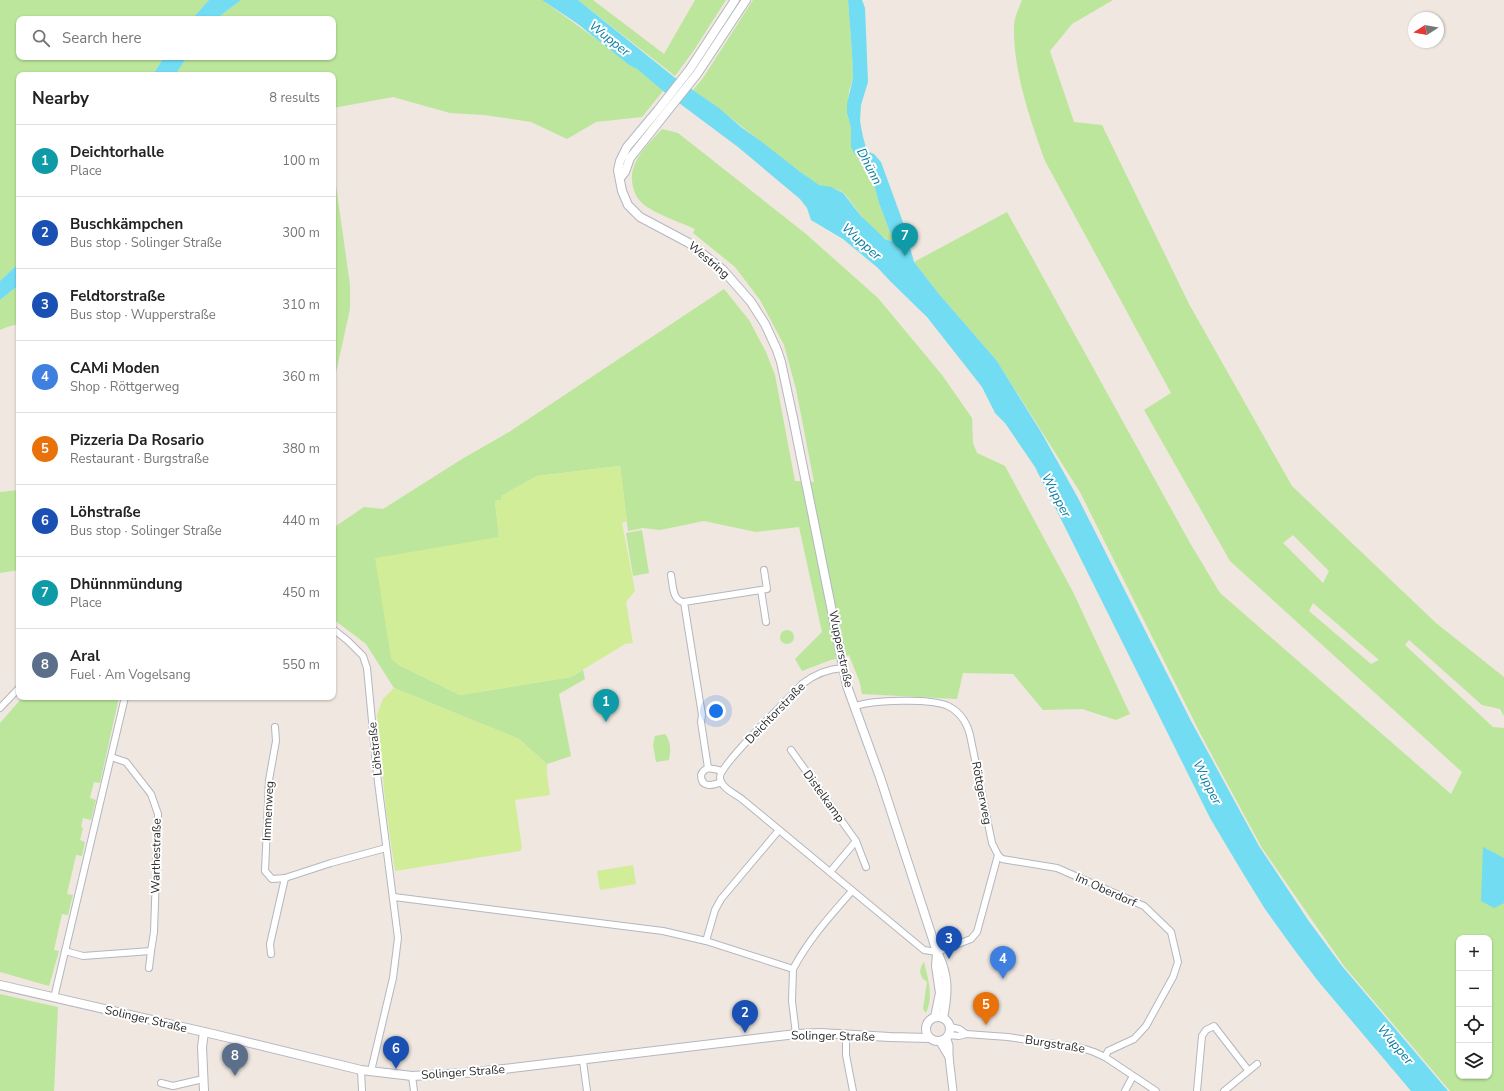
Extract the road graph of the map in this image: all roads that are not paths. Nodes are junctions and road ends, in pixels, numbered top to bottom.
1 (735, 0) edge
2 (746, 0) edge
3 (620, 178) junction
4 (781, 362) joint
5 (764, 570) dead end
6 (671, 574) dead end
7 (761, 590) junction
8 (684, 602) junction
9 (766, 622) dead end
10 (336, 632) edge
11 (843, 668) junction
12 (16, 691) edge
13 (124, 700) edge
14 (856, 706) junction
15 (0, 708) edge
16 (275, 727) dead end
17 (791, 750) dead end
18 (111, 757) junction
19 (708, 768) junction
20 (721, 777) junction
21 (779, 830) junction
22 (856, 841) junction
23 (386, 848) junction
24 (998, 855) junction
25 (866, 867) dead end
26 (830, 872) junction
27 (285, 878) junction
28 (852, 891) junction
29 (394, 897) junction
30 (706, 941) junction
31 (65, 951) junction
32 (151, 951) junction
33 (937, 952) junction
34 (271, 954) dead end
35 (149, 968) dead end
36 (793, 968) junction
37 (0, 985) edge
38 (54, 998) junction
39 (939, 1018) junction
40 (926, 1027) junction
41 (204, 1032) junction
42 (796, 1034) junction
43 (846, 1034) junction
44 (947, 1036) junction
45 (911, 1037) junction
46 (929, 1038) junction
47 (1105, 1057) junction
48 (583, 1061) junction
49 (1256, 1064) dead end
50 (361, 1070) junction
51 (1248, 1070) junction
52 (371, 1071) junction
53 (412, 1076) junction
54 (1133, 1076) junction
55 (203, 1079) junction
56 (161, 1083) dead end
57 (204, 1091) edge
58 (362, 1091) edge
59 (414, 1091) edge
60 (587, 1091) edge
61 (853, 1091) edge
62 (953, 1091) edge
63 (1125, 1091) edge
64 (1156, 1091) edge
65 (1197, 1091) edge
66 (1224, 1091) edge

1 - 3 main road, Westring
2 - 3 main road
3 - 4 main road, Westring
4 - 11 main road, Wupperstraße
5 - 7 street
6 - 8 street
7 - 8 street
7 - 9 street
8 - 19 street
10 - 23 street, Löhstraße
11 - 14 main road, Wupperstraße
11 - 20 street, Deichtorstraße
12 - 15 street
13 - 18 street
14 - 24 street, Röttgerweg
14 - 33 main road, Wupperstraße
16 - 27 street, Immenweg
17 - 22 street, Distelkamp
18 - 31 street
18 - 32 street, Warthestraße
19 - 20 street
19 - 20 street
20 - 21 street
21 - 26 street
21 - 30 street
22 - 25 street, Distelkamp
22 - 26 street
23 - 27 street
23 - 29 street, Löhstraße
24 - 33 street
24 - 47 street, Im Oberdorf
26 - 28 street
27 - 34 street
28 - 33 street
28 - 36 street
29 - 30 street
29 - 52 street, Löhstraße
30 - 36 street
31 - 32 street
31 - 38 street
32 - 35 street, Warthestraße
33 - 39 main road, Wupperstraße
36 - 42 street
37 - 38 main road, Solinger Straße
38 - 41 main road, Solinger Straße
39 - 40 main road
39 - 44 main road
40 - 45 main road
40 - 46 main road
41 - 50 main road, Solinger Straße
41 - 55 main road
42 - 43 main road, Solinger Straße
42 - 48 main road, Solinger Straße
43 - 45 main road, Solinger Straße
43 - 61 street
44 - 46 main road
44 - 47 street, Burgstraße
44 - 62 street
45 - 46 main road, Solinger Straße
47 - 54 street, Burgstraße
48 - 53 main road, Solinger Straße
48 - 60 street
49 - 51 street
50 - 52 main road, Solinger Straße
50 - 58 street
51 - 65 street
51 - 66 street
52 - 53 main road, Solinger Straße
53 - 59 street
54 - 63 street
54 - 64 street, Burgstraße
55 - 56 street
55 - 57 main road

